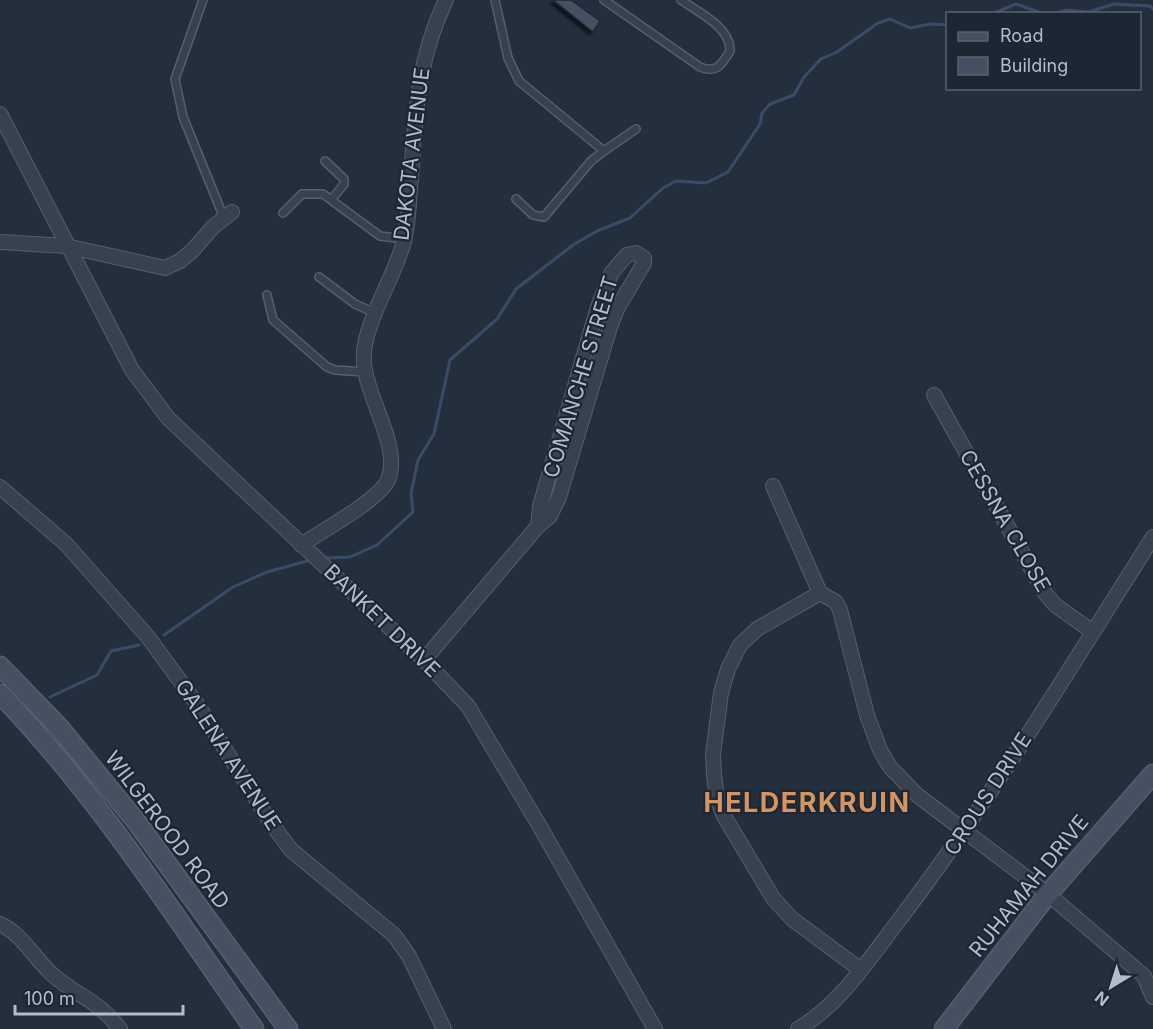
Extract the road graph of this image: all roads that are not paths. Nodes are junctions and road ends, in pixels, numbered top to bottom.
1 (203, 0) edge
2 (446, 0) edge
3 (495, 0) edge
4 (604, 0) edge
5 (681, 0) edge
6 (0, 114) edge
7 (636, 129) dead end
8 (604, 151) junction
9 (324, 161) dead end
10 (332, 199) junction
11 (516, 199) dead end
12 (283, 213) dead end
13 (228, 215) joint
14 (405, 239) junction
15 (0, 242) edge
16 (66, 246) junction
17 (319, 277) dead end
18 (267, 294) dead end
19 (377, 314) junction
20 (365, 372) junction
21 (934, 395) dead end
22 (0, 486) edge
23 (773, 486) dead end
24 (538, 526) junction
25 (1153, 537) edge
26 (301, 545) junction
27 (820, 593) junction
28 (1093, 632) junction
29 (424, 660) junction
30 (0, 666) edge
31 (0, 694) edge
32 (1153, 774) edge
33 (964, 831) junction
34 (1048, 894) junction
35 (0, 924) edge
36 (861, 970) junction
37 (1149, 972) edge
38 (1153, 997) edge
39 (120, 1029) edge
40 (255, 1029) edge
41 (288, 1029) edge
42 (444, 1029) edge
43 (655, 1029) edge
44 (798, 1029) edge
45 (944, 1029) edge

1 - 13 lane
2 - 14 street, DAKOTA AVENUE
3 - 8 lane
4 - 5 lane
6 - 16 street, BANKET DRIVE
7 - 8 lane
8 - 11 lane
9 - 10 lane
10 - 12 lane
10 - 14 lane
13 - 16 street
14 - 19 street, DAKOTA AVENUE
15 - 16 street
16 - 26 street, BANKET DRIVE
17 - 19 lane
18 - 20 lane
19 - 20 street, DAKOTA AVENUE
20 - 26 street, DAKOTA AVENUE
21 - 28 street, CESSNA CLOSE
22 - 42 street, GALENA AVENUE
23 - 27 street
24 - 24 street, COMANCHE STREET
24 - 29 street, COMANCHE STREET
25 - 28 street, CROUS DRIVE
26 - 29 street, BANKET DRIVE
27 - 33 street
27 - 36 street
28 - 33 street, CROUS DRIVE
29 - 43 street, BANKET DRIVE
30 - 41 street, WILGEROOD ROAD
31 - 40 street, WILGEROOD ROAD
32 - 34 street, RUHAMAH DRIVE
33 - 34 street
33 - 36 street, CROUS DRIVE
34 - 37 street
34 - 45 street, RUHAMAH DRIVE
35 - 39 street
36 - 44 street, CROUS DRIVE
37 - 38 street

